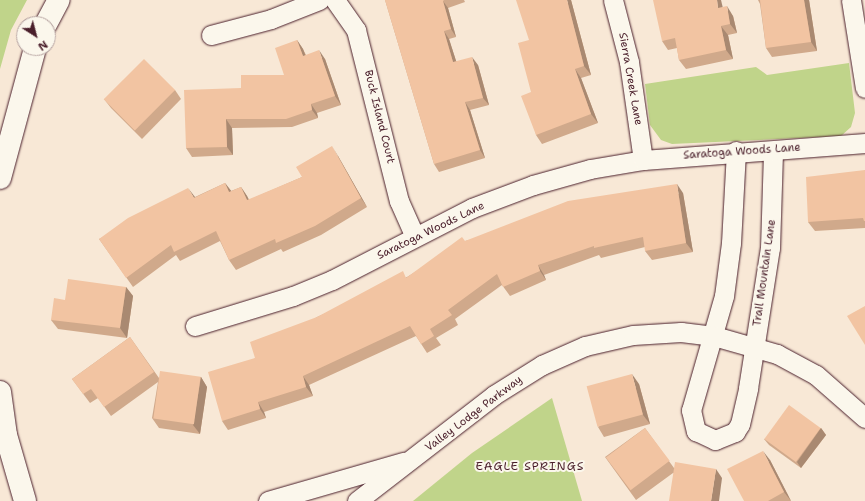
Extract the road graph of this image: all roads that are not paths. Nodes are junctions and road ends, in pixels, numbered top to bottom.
1 (59, 0) edge
2 (319, 0) edge
3 (335, 0) edge
4 (613, 0) edge
5 (851, 0) edge
6 (50, 16) edge
7 (211, 35) dead end
8 (33, 56) edge
9 (865, 88) edge
10 (865, 143) edge
11 (736, 151) junction
12 (773, 151) junction
13 (643, 160) junction
14 (0, 178) edge
15 (415, 237) junction
16 (195, 326) dead end
17 (714, 336) junction
18 (754, 347) junction
19 (0, 392) edge
20 (865, 418) edge
21 (412, 460) junction
22 (26, 501) edge
23 (268, 501) edge
24 (357, 501) edge

1 - 6 street
2 - 7 street
3 - 15 street, Buck Island Court
4 - 13 street, Sierra Creek Lane
5 - 9 street
8 - 14 street
10 - 12 street, Saratoga Woods Lane
11 - 12 street, Saratoga Woods Lane
11 - 13 street, Saratoga Woods Lane
11 - 17 street
12 - 18 street, Trail Mountain Lane
13 - 15 street, Saratoga Woods Lane
15 - 16 street, Saratoga Woods Lane
17 - 18 street, Valley Lodge Parkway
17 - 18 street, Trail Mountain Lane
17 - 21 street, Valley Lodge Parkway
18 - 20 street, Valley Lodge Parkway
19 - 22 street
21 - 23 street, Valley Lodge Parkway
21 - 24 street, Valley Lodge Parkway

